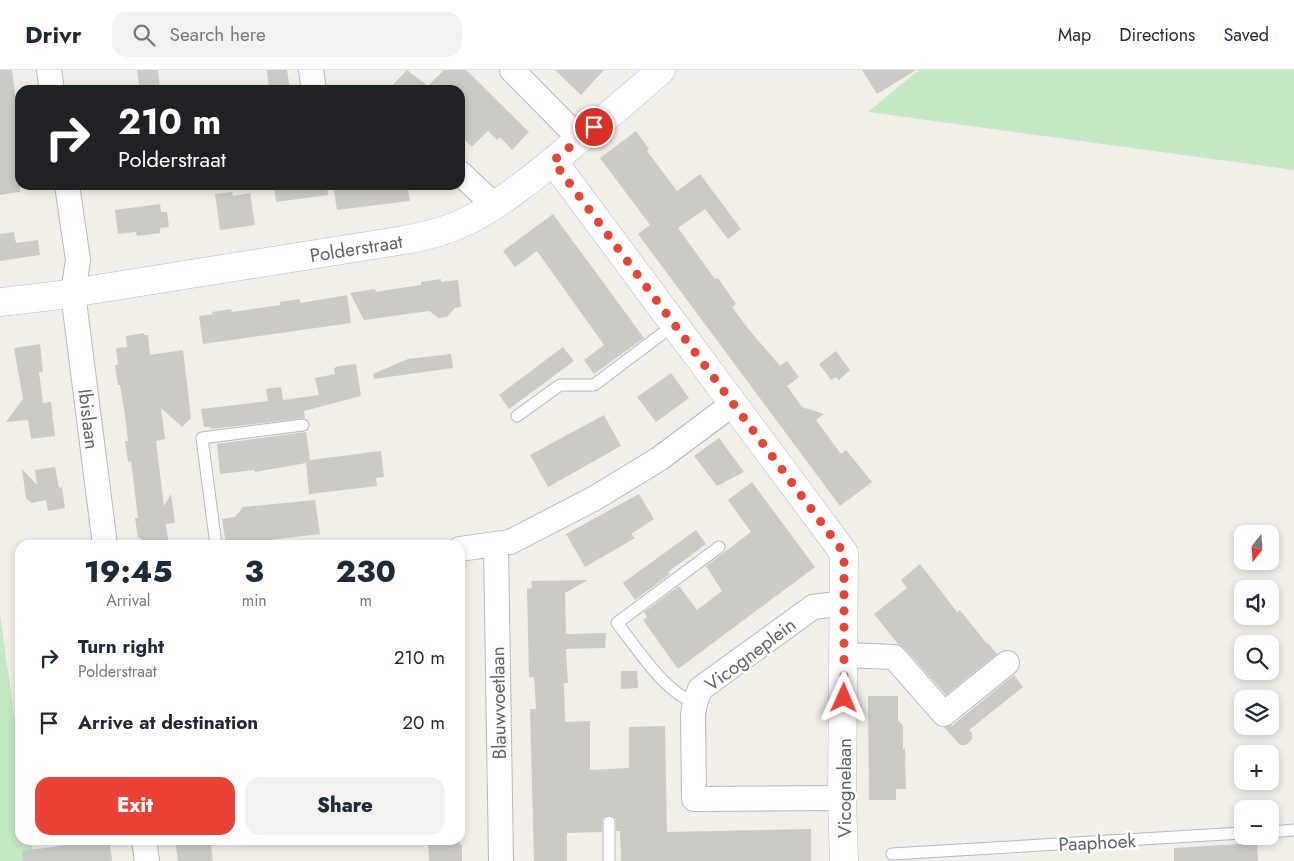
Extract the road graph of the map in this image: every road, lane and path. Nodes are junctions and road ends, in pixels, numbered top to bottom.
1 (49, 70) edge
2 (311, 70) edge
3 (512, 70) edge
4 (661, 70) edge
5 (51, 85) edge
6 (313, 85) edge
7 (580, 139) junction
8 (553, 161) junction
9 (465, 178) edge
10 (68, 190) edge
11 (494, 205) junction
12 (73, 293) junction
13 (0, 302) edge
14 (675, 324) junction
15 (734, 403) junction
16 (517, 416) dead end
17 (303, 425) dead end
18 (104, 540) edge
19 (215, 540) edge
20 (496, 545) junction
21 (719, 547) dead end
22 (465, 548) edge
23 (844, 603) junction
24 (844, 655) junction
25 (1008, 664) dead end
26 (695, 703) junction
27 (842, 798) junction
28 (608, 822) dead end
29 (1294, 830) edge
30 (1279, 831) edge
31 (1234, 833) edge
32 (145, 845) edge
33 (892, 854) dead end
34 (147, 861) edge
35 (501, 861) edge
36 (609, 861) edge
37 (844, 861) edge

1 - 5 street
2 - 6 street
3 - 7 street
4 - 7 street, Polderstraat
7 - 8 street, Polderstraat
8 - 11 street, Polderstraat
8 - 14 street, Vicognelaan
9 - 11 street
10 - 12 street, Ibislaan
11 - 12 street, Polderstraat
12 - 13 street, Polderstraat
12 - 18 street, Ibislaan
14 - 15 street, Vicognelaan
14 - 16 lane
15 - 20 street
15 - 23 street, Vicognelaan
17 - 19 lane
20 - 22 street
20 - 35 street, Blauwvoetlaan
21 - 26 lane
23 - 24 street, Vicognelaan
23 - 26 street, Vicogneplein
24 - 25 street
24 - 27 street, Vicognelaan
26 - 27 street, Vicogneplein
27 - 37 street, Vicognelaan
28 - 36 lane
29 - 30 lane
31 - 33 lane, Paaphoek
32 - 34 street

